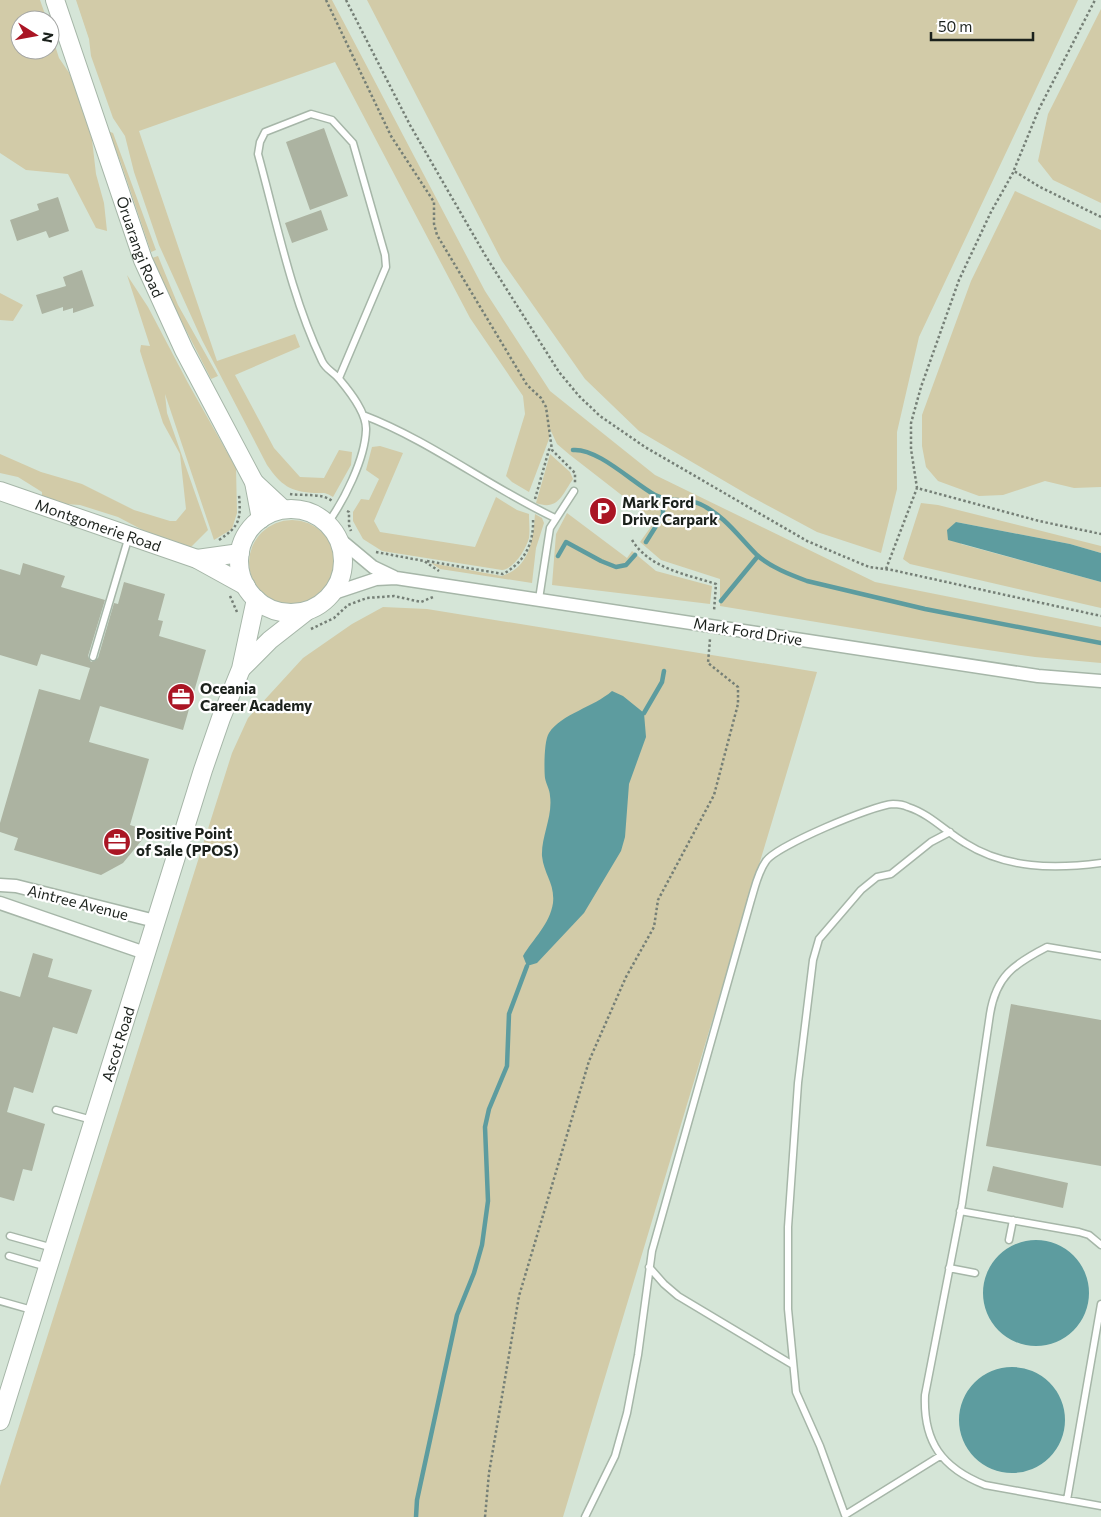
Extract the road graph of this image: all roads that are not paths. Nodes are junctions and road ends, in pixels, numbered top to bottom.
1 (55, 0) edge
2 (339, 378) junction
3 (363, 415) junction
4 (246, 487) junction
5 (0, 491) edge
6 (574, 491) road end
7 (284, 509) junction
8 (261, 518) junction
9 (555, 518) junction
10 (332, 530) junction
11 (130, 534) junction
12 (240, 553) junction
13 (197, 559) junction
14 (396, 578) junction
15 (251, 593) junction
16 (331, 594) junction
17 (539, 599) junction
18 (309, 610) junction
19 (93, 657) dead end
20 (241, 669) junction
21 (1101, 681) edge
22 (950, 832) junction
23 (1101, 863) edge
24 (0, 885) edge
25 (0, 903) edge
26 (155, 921) junction
27 (145, 952) junction
28 (1101, 956) edge
29 (56, 1110) dead end
30 (93, 1121) junction
31 (960, 1211) junction
32 (1012, 1220) junction
33 (10, 1236) dead end
34 (1009, 1240) dead end
35 (1101, 1244) edge
36 (54, 1248) junction
37 (9, 1256) dead end
38 (649, 1267) junction
39 (48, 1268) junction
40 (949, 1268) junction
41 (975, 1273) dead end
42 (0, 1300) edge
43 (1101, 1304) edge
44 (34, 1311) junction
45 (793, 1366) junction
46 (0, 1421) edge
47 (940, 1456) junction
48 (1067, 1500) junction
49 (1101, 1506) edge
50 (844, 1516) edge
51 (585, 1517) edge

1 - 4 street, Ōruarangi Road
2 - 2 lane
2 - 3 lane
3 - 9 lane
3 - 10 lane
4 - 7 street, Ōruarangi Road
4 - 8 street, Ōruarangi Road
5 - 11 street, Montgomerie Road
6 - 9 lane
7 - 8 street
7 - 10 street
8 - 12 street
9 - 17 lane
10 - 14 street, Mark Ford Drive
10 - 16 street
11 - 13 street, Montgomerie Road
11 - 19 lane
12 - 13 street, Montgomerie Road
12 - 15 street
13 - 15 street, Montgomerie Road
14 - 16 street, Mark Ford Drive
14 - 17 street, Mark Ford Drive
15 - 18 street
15 - 20 street, Ascot Road
16 - 18 street
17 - 21 street, Mark Ford Drive
18 - 20 street, Ascot Road
20 - 26 street, Ascot Road
22 - 23 lane
22 - 38 lane
22 - 45 lane
24 - 26 street, Aintree Avenue
25 - 27 street, Aintree Avenue
26 - 27 street, Ascot Road
27 - 30 street, Ascot Road
28 - 31 lane
29 - 30 lane
30 - 36 street, Ascot Road
31 - 32 lane
31 - 40 lane
32 - 34 lane
32 - 35 lane
33 - 36 lane
36 - 39 street, Ascot Road
37 - 39 lane
38 - 45 lane
38 - 51 lane
39 - 44 street, Ascot Road
40 - 41 lane
40 - 47 lane
42 - 44 lane
43 - 48 lane
44 - 46 street, Ascot Road
45 - 50 lane
47 - 48 lane
47 - 50 lane
48 - 49 lane

